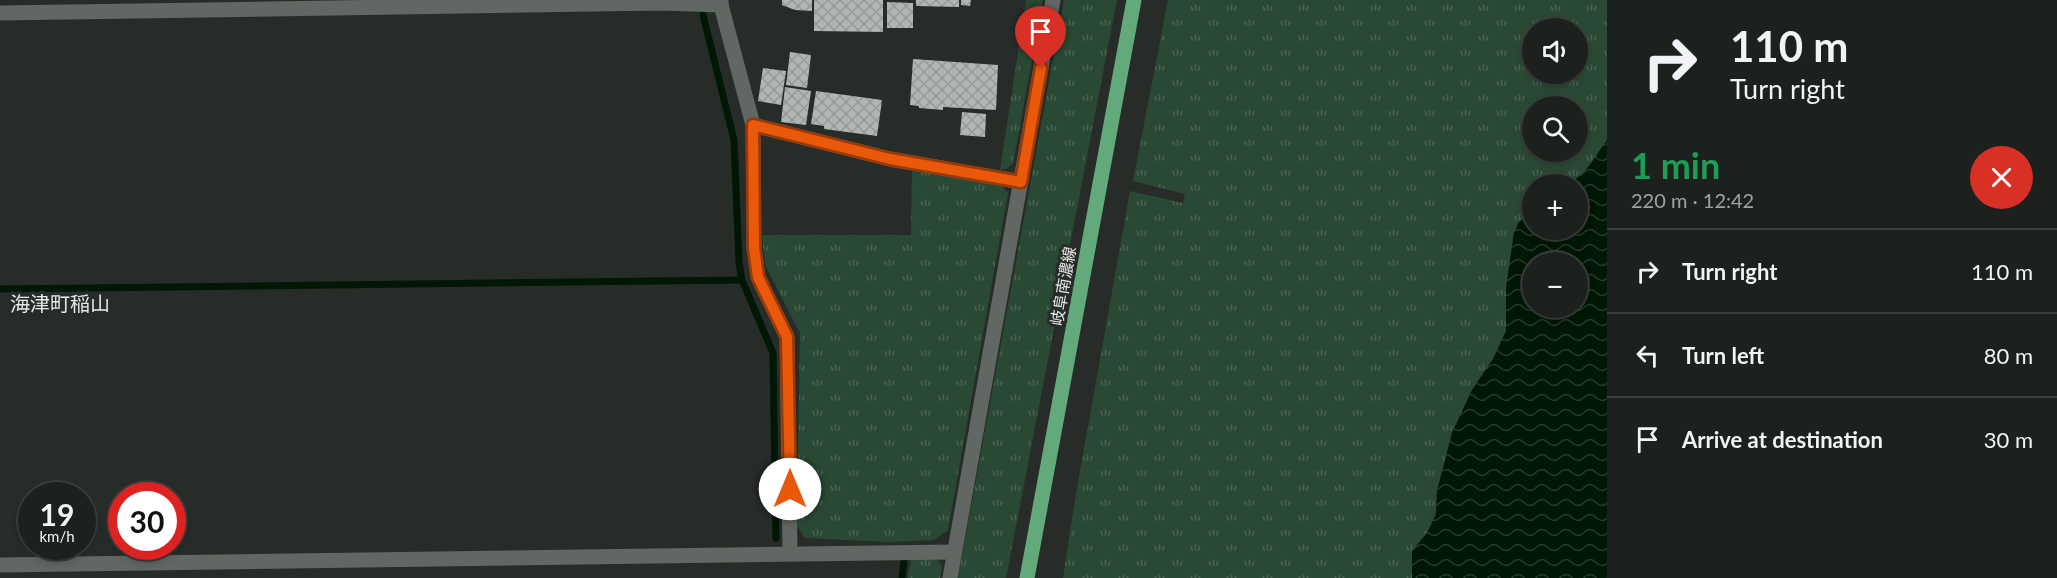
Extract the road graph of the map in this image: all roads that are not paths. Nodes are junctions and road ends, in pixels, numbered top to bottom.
1 (1053, 0) edge
2 (1134, 0) edge
3 (721, 3) edge
4 (0, 13) edge
5 (753, 125) junction
6 (1021, 182) junction
7 (954, 552) junction
8 (790, 554) junction
9 (0, 565) edge
10 (950, 578) edge
11 (1027, 578) edge

1 - 6 street
2 - 11 main road, 岐阜南濃線
3 - 4 street
3 - 5 street
5 - 6 street
5 - 8 street
6 - 7 street
7 - 8 street
7 - 10 street
8 - 9 street

